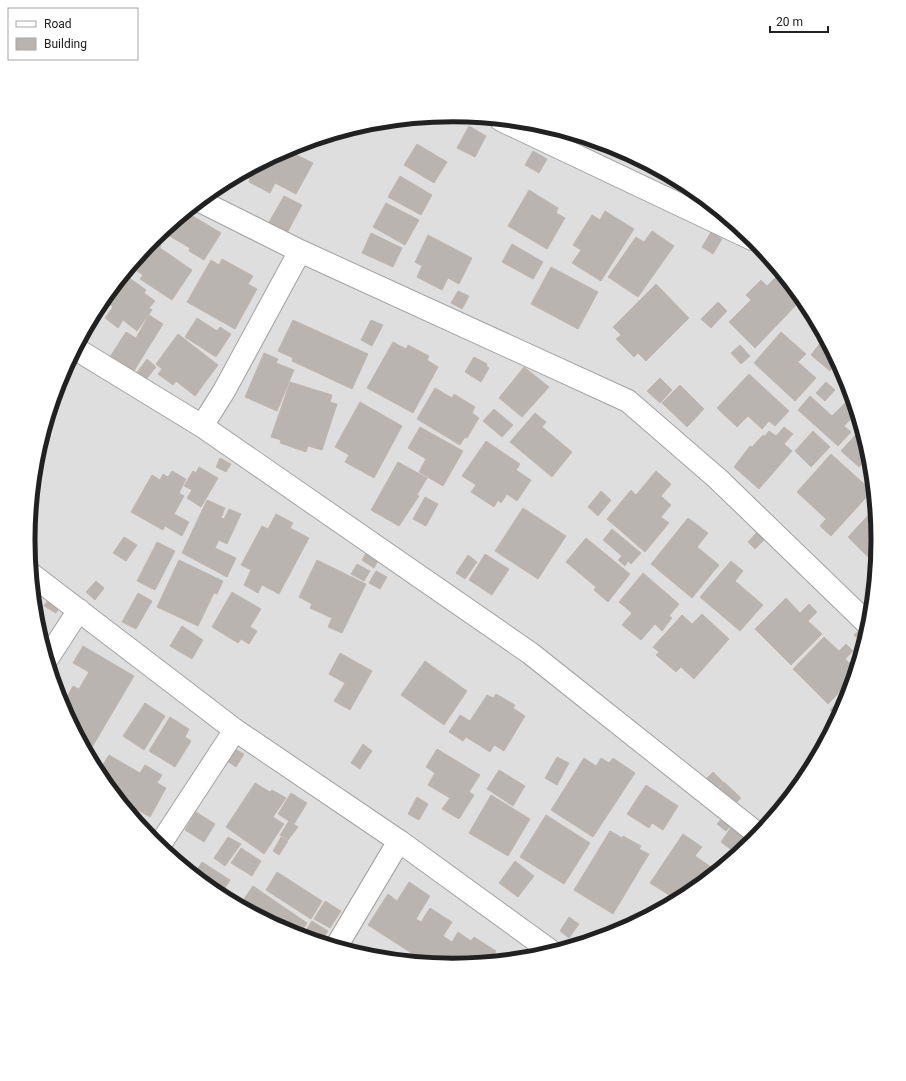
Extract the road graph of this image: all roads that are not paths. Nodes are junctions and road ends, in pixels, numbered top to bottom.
1 (517, 128) edge
2 (206, 204) edge
3 (733, 230) edge
4 (300, 251) junction
5 (80, 352) edge
6 (202, 426) junction
7 (37, 579) edge
8 (80, 610) junction
9 (863, 620) edge
10 (50, 653) edge
11 (235, 730) junction
12 (754, 831) edge
13 (162, 841) edge
14 (399, 841) junction
15 (339, 942) edge
16 (546, 948) edge

1 - 3 street
2 - 4 street
4 - 6 street
4 - 9 street
5 - 6 street
6 - 12 street
7 - 8 street
8 - 10 street
8 - 11 street
11 - 13 street
11 - 14 street
14 - 15 street
14 - 16 street

